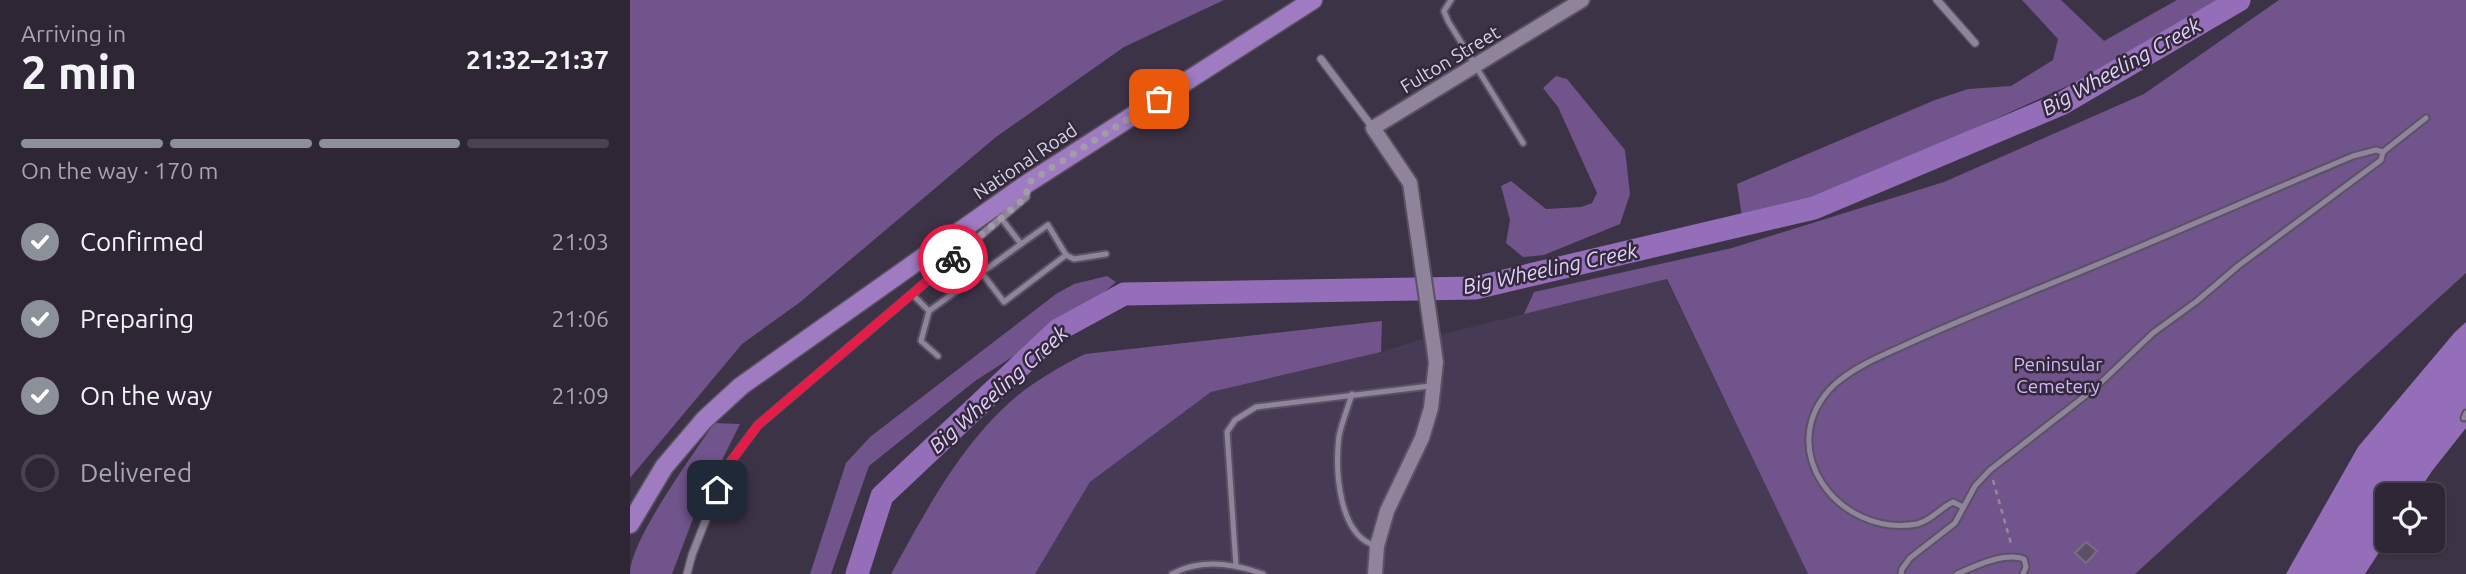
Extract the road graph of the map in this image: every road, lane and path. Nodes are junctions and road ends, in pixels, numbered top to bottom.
1 (1313, 0) edge
2 (1451, 0) edge
3 (1582, 0) edge
4 (1937, 0) edge
5 (1975, 43) dead end
6 (1321, 59) dead end
7 (1475, 66) junction
8 (2426, 118) dead end
9 (1373, 128) junction
10 (1522, 143) dead end
11 (2383, 152) junction
12 (1028, 183) junction
13 (1001, 218) junction
14 (1021, 244) junction
15 (1106, 254) dead end
16 (1066, 255) junction
17 (981, 272) junction
18 (912, 294) junction
19 (929, 311) junction
20 (938, 356) dead end
21 (1434, 386) junction
22 (1352, 394) junction
23 (1990, 470) junction
24 (1963, 507) junction
25 (630, 524) edge
26 (1377, 546) junction
27 (2015, 556) junction
28 (1236, 566) junction
29 (687, 574) edge
30 (1172, 574) edge
31 (1263, 574) edge
32 (1375, 574) edge
33 (1901, 574) edge
34 (1956, 574) edge
35 (2023, 574) edge

1 - 12 main road, National Road
2 - 7 lane
3 - 7 street, Fulton Street
4 - 5 street
6 - 9 street
7 - 9 street, Fulton Street
7 - 10 lane
8 - 11 lane
9 - 21 street
11 - 23 lane
11 - 24 lane
12 - 13 street
12 - 25 main road, National Road
13 - 14 lane
13 - 18 street
14 - 16 lane
14 - 17 lane
15 - 16 lane
16 - 17 lane
17 - 19 lane
18 - 19 lane
18 - 29 street
19 - 20 lane
21 - 22 lane
21 - 26 street
22 - 26 lane
22 - 28 lane
23 - 24 lane
23 - 27 path
24 - 33 lane
26 - 32 street
27 - 34 lane
27 - 35 lane
28 - 30 lane
28 - 31 lane

